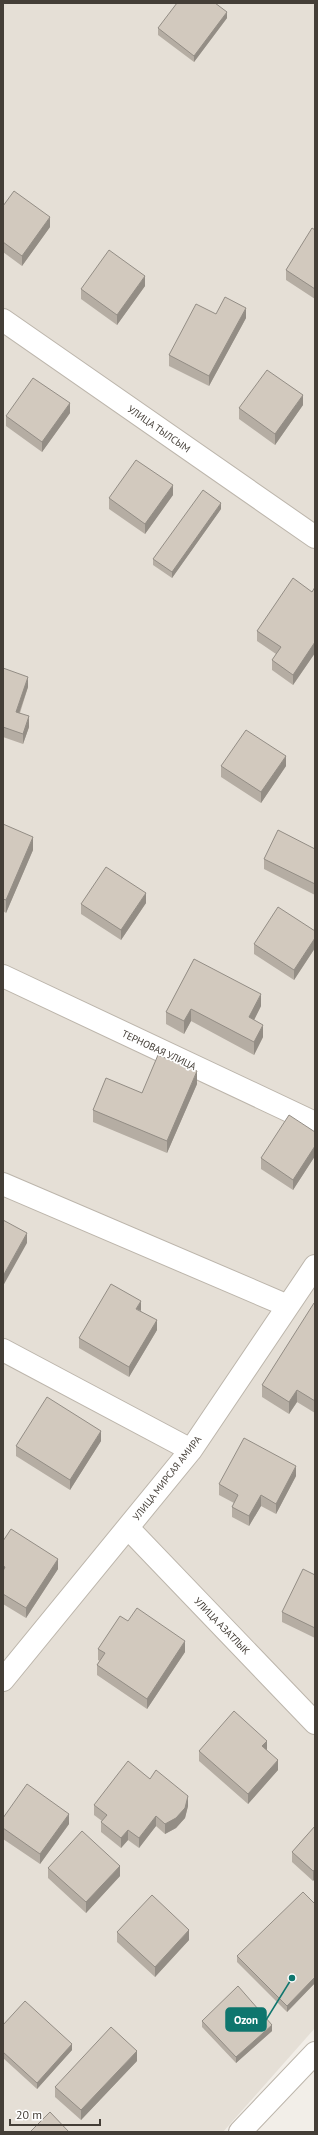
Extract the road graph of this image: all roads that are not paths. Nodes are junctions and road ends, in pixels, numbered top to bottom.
1 (3, 320) edge
2 (315, 537) edge
3 (3, 976) edge
4 (315, 1123) edge
5 (3, 1184) edge
6 (315, 1266) edge
7 (288, 1306) junction
8 (3, 1350) edge
9 (191, 1450) junction
10 (128, 1528) junction
11 (3, 1680) edge
12 (315, 1724) edge
13 (315, 2053) edge
14 (240, 2132) edge

1 - 2 street, УЛИЦА ТЫЛСЫМ
3 - 4 street, ТЕРНОВАЯ УЛИЦА
5 - 7 street
6 - 7 street, УЛИЦА МИРСАЯ АМИРА
7 - 9 street, УЛИЦА МИРСАЯ АМИРА
8 - 9 street
9 - 10 street, УЛИЦА МИРСАЯ АМИРА
10 - 11 street, УЛИЦА МИРСАЯ АМИРА
10 - 12 street, УЛИЦА АЗАТЛЫК
13 - 14 street

